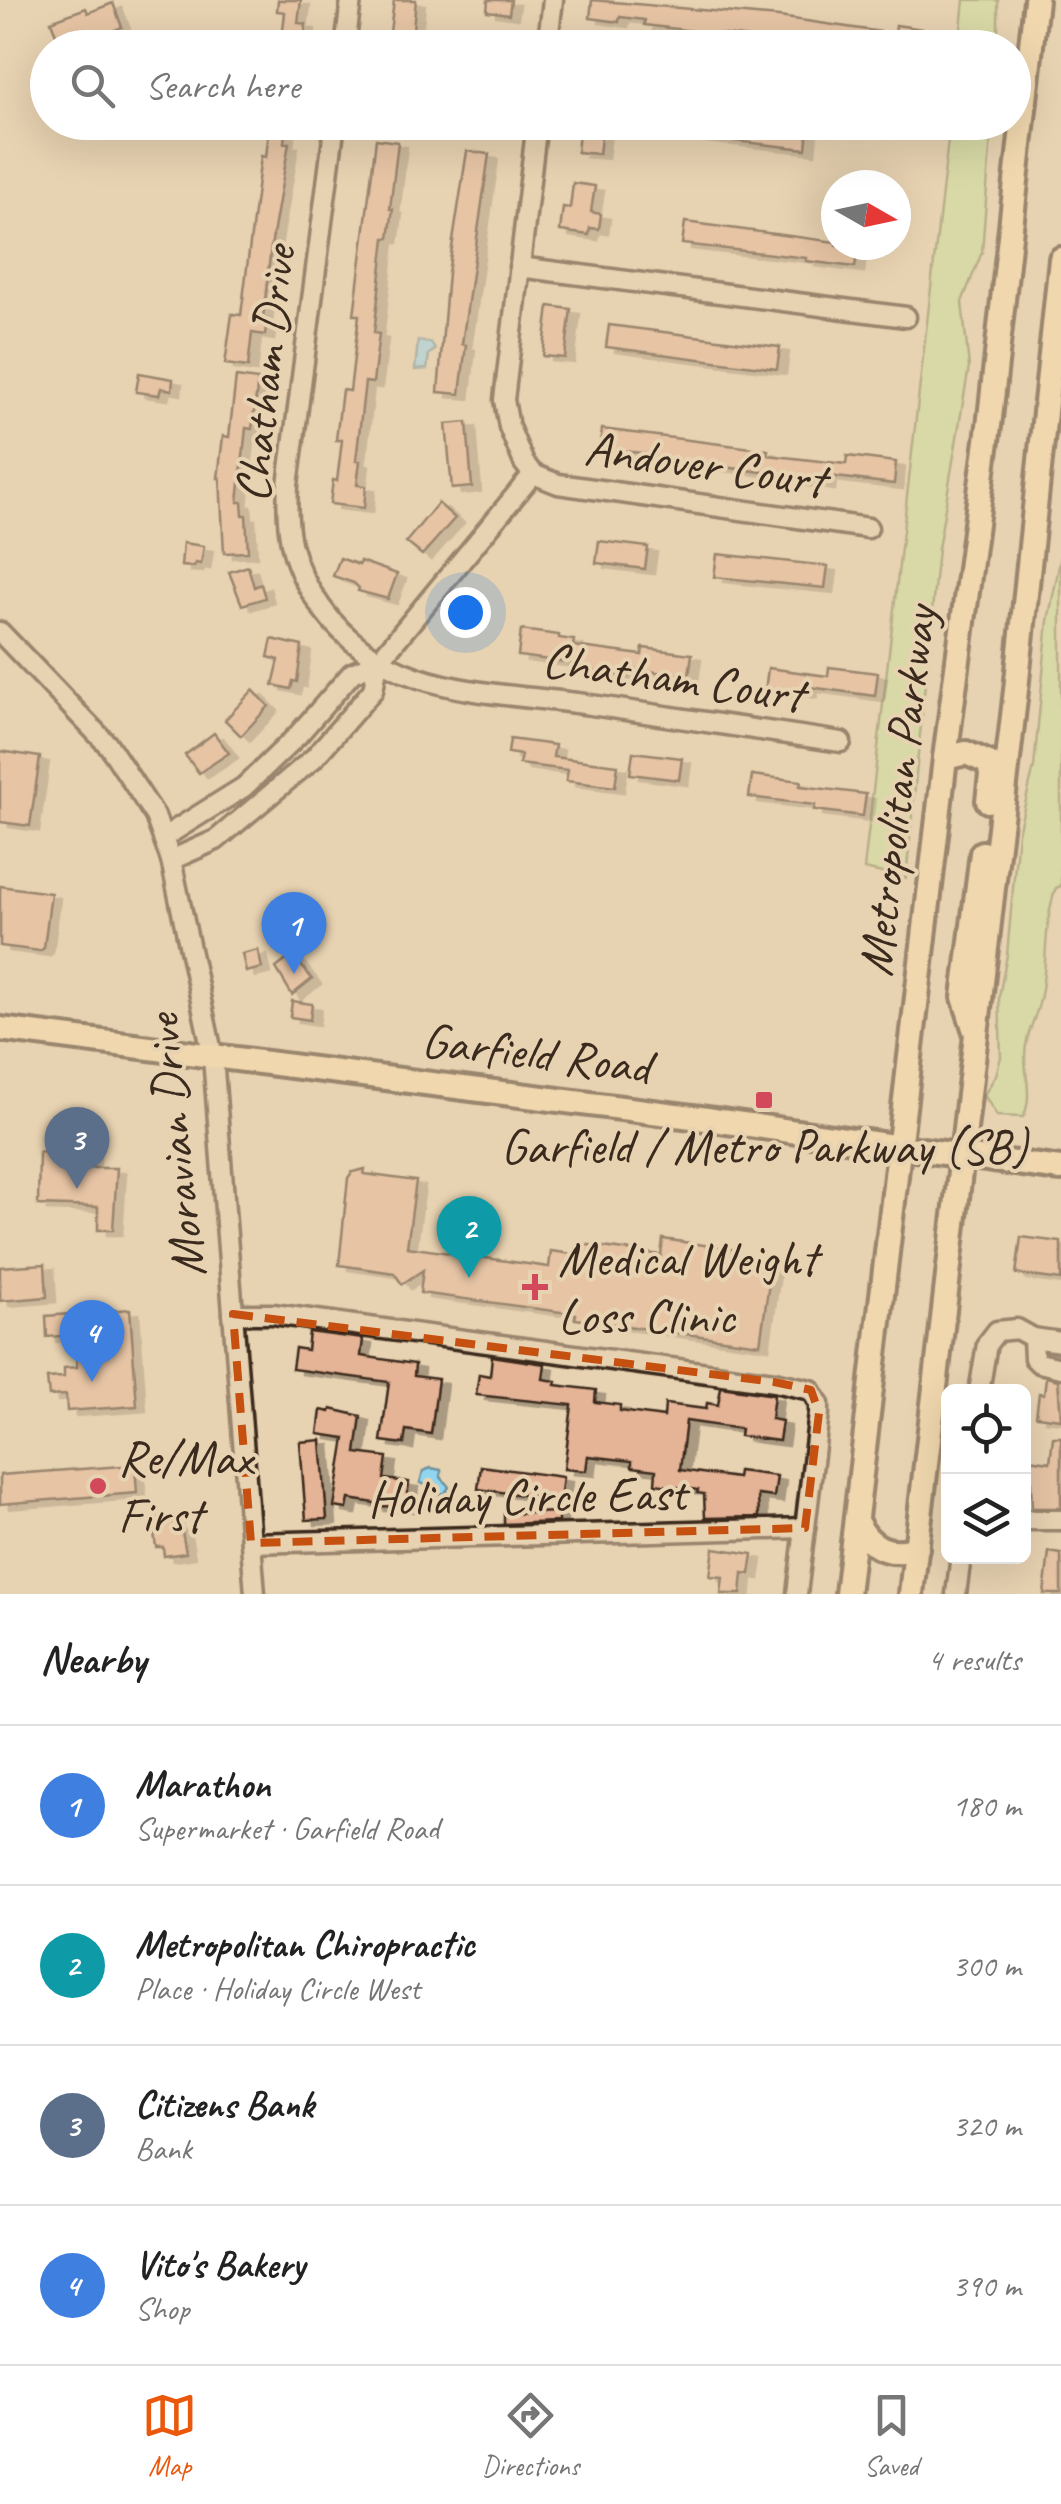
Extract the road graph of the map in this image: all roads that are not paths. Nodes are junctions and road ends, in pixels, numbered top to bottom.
1 (351, 0) edge
2 (553, 0) edge
3 (1036, 0) edge
4 (347, 30) edge
5 (549, 30) edge
6 (1031, 45) edge
7 (333, 140) edge
8 (535, 140) edge
9 (1021, 140) edge
10 (1061, 259) edge
11 (519, 267) junction
12 (906, 317) dead end
13 (533, 474) junction
14 (868, 528) dead end
15 (0, 632) edge
16 (378, 662) junction
17 (842, 742) dead end
18 (944, 758) junction
19 (164, 837) junction
20 (172, 860) junction
21 (0, 1029) edge
22 (976, 1036) junction
23 (213, 1057) junction
24 (898, 1148) junction
25 (961, 1158) junction
26 (1061, 1169) edge
27 (233, 1314) junction
28 (1033, 1338) junction
29 (1061, 1342) edge
30 (1061, 1368) edge
31 (980, 1384) edge
32 (1031, 1520) edge
33 (1061, 1520) edge
34 (856, 1521) junction
35 (805, 1528) junction
36 (251, 1543) junction
37 (917, 1548) junction
38 (959, 1564) edge
39 (255, 1594) edge
40 (797, 1594) edge
41 (847, 1594) edge
42 (911, 1594) edge
43 (956, 1594) edge

1 - 4 street
2 - 5 street
3 - 6 main road, Metropolitan Parkway
7 - 16 street, Chatham Drive
8 - 11 street
9 - 18 main road, Metropolitan Parkway
10 - 22 main road, Metropolitan Parkway
11 - 12 street
11 - 13 street
13 - 14 street, Andover Court
13 - 16 street
15 - 19 street, Moravian Drive
16 - 17 street, Chatham Court
16 - 19 street
16 - 20 street
18 - 22 main road
18 - 24 main road, Metropolitan Parkway
19 - 20 street, Moravian Drive
20 - 23 street, Moravian Drive
21 - 23 main road, Garfield Road
22 - 25 main road, Metropolitan Parkway
23 - 24 main road, Garfield Road
23 - 27 street, Moravian Drive
24 - 25 main road, Garfield Road
24 - 34 main road, Metropolitan Parkway
25 - 26 main road, Garfield Road
25 - 37 main road, Metropolitan Parkway
27 - 35 street
27 - 36 street, Moravian Drive
28 - 29 street
28 - 30 street
28 - 31 street
32 - 33 street
34 - 37 main road
34 - 41 main road, Metropolitan Parkway
35 - 36 street, Holiday Circle East
35 - 40 street
36 - 39 street, Moravian Drive
37 - 42 main road, Metropolitan Parkway
38 - 43 street

